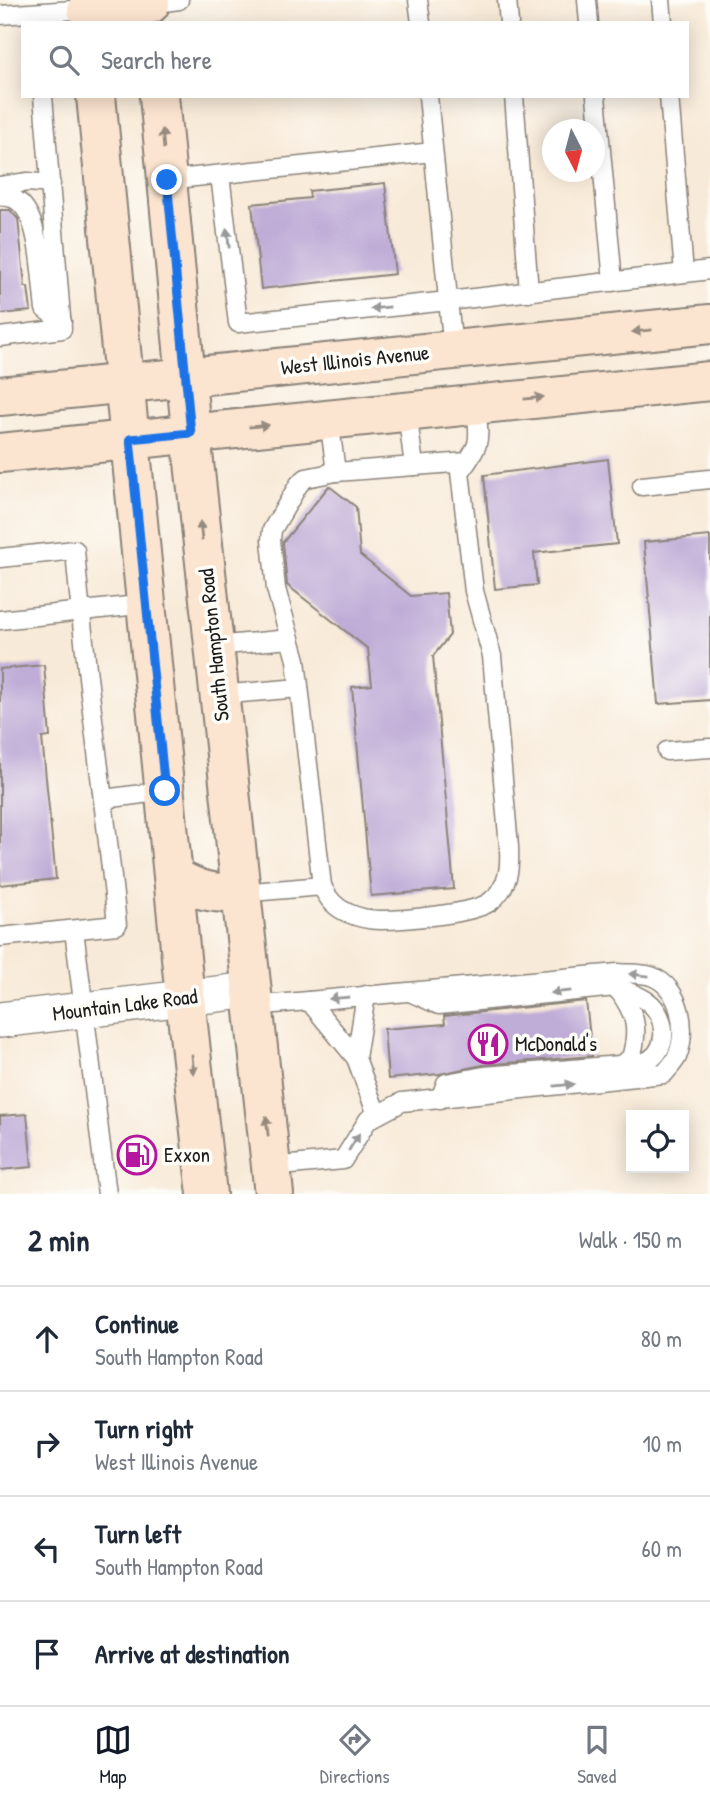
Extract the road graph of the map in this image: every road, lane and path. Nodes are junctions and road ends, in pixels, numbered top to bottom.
1 (418, 0) edge
2 (507, 0) edge
3 (587, 0) edge
4 (662, 0) edge
5 (158, 7) edge
6 (87, 10) edge
7 (0, 15) edge
8 (36, 18) edge
9 (421, 21) edge
10 (509, 21) edge
11 (589, 21) edge
12 (663, 21) edge
13 (43, 98) edge
14 (96, 98) edge
15 (159, 98) edge
16 (428, 98) edge
17 (514, 98) edge
18 (596, 98) edge
19 (669, 98) edge
20 (433, 152) junction
21 (220, 175) junction
22 (167, 180) junction
23 (51, 184) junction
24 (0, 186) edge
25 (0, 196) edge
26 (710, 270) edge
27 (684, 274) junction
28 (613, 282) junction
29 (528, 292) junction
30 (448, 301) junction
31 (710, 324) edge
32 (62, 325) junction
33 (0, 337) edge
34 (453, 351) junction
35 (185, 378) junction
36 (710, 381) edge
37 (124, 384) junction
38 (0, 396) edge
39 (476, 404) junction
40 (407, 411) junction
41 (329, 419) junction
42 (191, 433) junction
43 (130, 439) junction
44 (0, 453) edge
45 (467, 462) junction
46 (414, 466) junction
47 (336, 472) junction
48 (710, 479) edge
49 (642, 486) dead end
50 (0, 558) edge
51 (146, 604) junction
52 (80, 610) junction
53 (0, 620) edge
54 (290, 639) junction
55 (214, 646) junction
56 (299, 688) junction
57 (219, 695) junction
58 (710, 748) edge
59 (667, 751) dead end
60 (165, 791) junction
61 (104, 799) junction
62 (174, 877) junction
63 (322, 886) junction
64 (240, 893) junction
65 (74, 930) junction
66 (0, 937) edge
67 (616, 987) junction
68 (408, 991) junction
69 (366, 995) junction
70 (185, 998) junction
71 (252, 998) junction
72 (309, 1001) junction
73 (83, 1010) junction
74 (0, 1020) edge
75 (356, 1058) junction
76 (620, 1065) junction
77 (440, 1099) junction
78 (377, 1115) junction
79 (273, 1181) edge
80 (107, 1194) edge
81 (207, 1194) edge

1 - 9 lane
2 - 10 lane
3 - 11 lane
4 - 12 lane
5 - 6 main road
6 - 8 lane
7 - 8 lane
13 - 23 lane
14 - 37 main road
22 -> 15 main road, South Hampton Road
16 - 20 lane
17 - 29 lane
18 - 28 lane
19 - 27 lane
20 - 21 lane
20 - 30 lane
21 - 22 lane
30 -> 21 lane
22 - 35 main road, South Hampton Road
23 - 24 lane
23 - 32 lane
25 - 32 lane
26 - 27 lane
27 - 28 lane
28 - 29 lane
29 - 30 lane
30 - 34 lane
31 -> 34 main road, West Illinois Avenue
32 - 33 lane
34 - 35 main road, West Illinois Avenue
35 - 37 main road, West Illinois Avenue
35 - 42 main road, South Hampton Road
39 -> 36 main road
37 - 38 main road, West Illinois Avenue
37 - 43 main road
39 - 40 main road
39 - 45 lane
40 - 41 main road
40 - 46 lane
42 -> 41 main road
41 - 47 lane
42 - 43 main road
55 -> 42 main road, South Hampton Road
43 - 44 main road
43 - 51 main road
45 - 46 lane
45 - 63 lane
46 - 47 lane
47 - 54 lane
48 - 49 lane
50 - 52 lane
51 - 52 lane
51 - 60 main road
52 - 53 lane
52 - 61 lane
54 - 55 lane
54 - 56 lane
55 - 57 main road, South Hampton Road
56 - 57 lane
56 - 63 lane
57 - 64 main road, South Hampton Road
58 - 59 lane
60 - 61 lane
60 - 62 main road
61 - 65 lane
62 - 64 main road
62 - 70 main road
63 - 64 lane
64 - 71 main road, South Hampton Road
65 - 66 lane
65 - 73 lane
67 -> 68 lane
67 - 76 lane
67 - 76 lane
68 - 69 lane
77 -> 68 lane
69 -> 72 lane
69 - 75 lane
70 - 71 street, Mountain Lake Road
70 - 73 street, Mountain Lake Road
70 -> 81 main road
71 - 72 lane
79 -> 71 main road, South Hampton Road
72 - 75 lane
73 - 74 street, Mountain Lake Road
73 - 80 lane
75 - 78 lane
76 - 77 lane
77 - 78 lane
79 -> 78 lane

